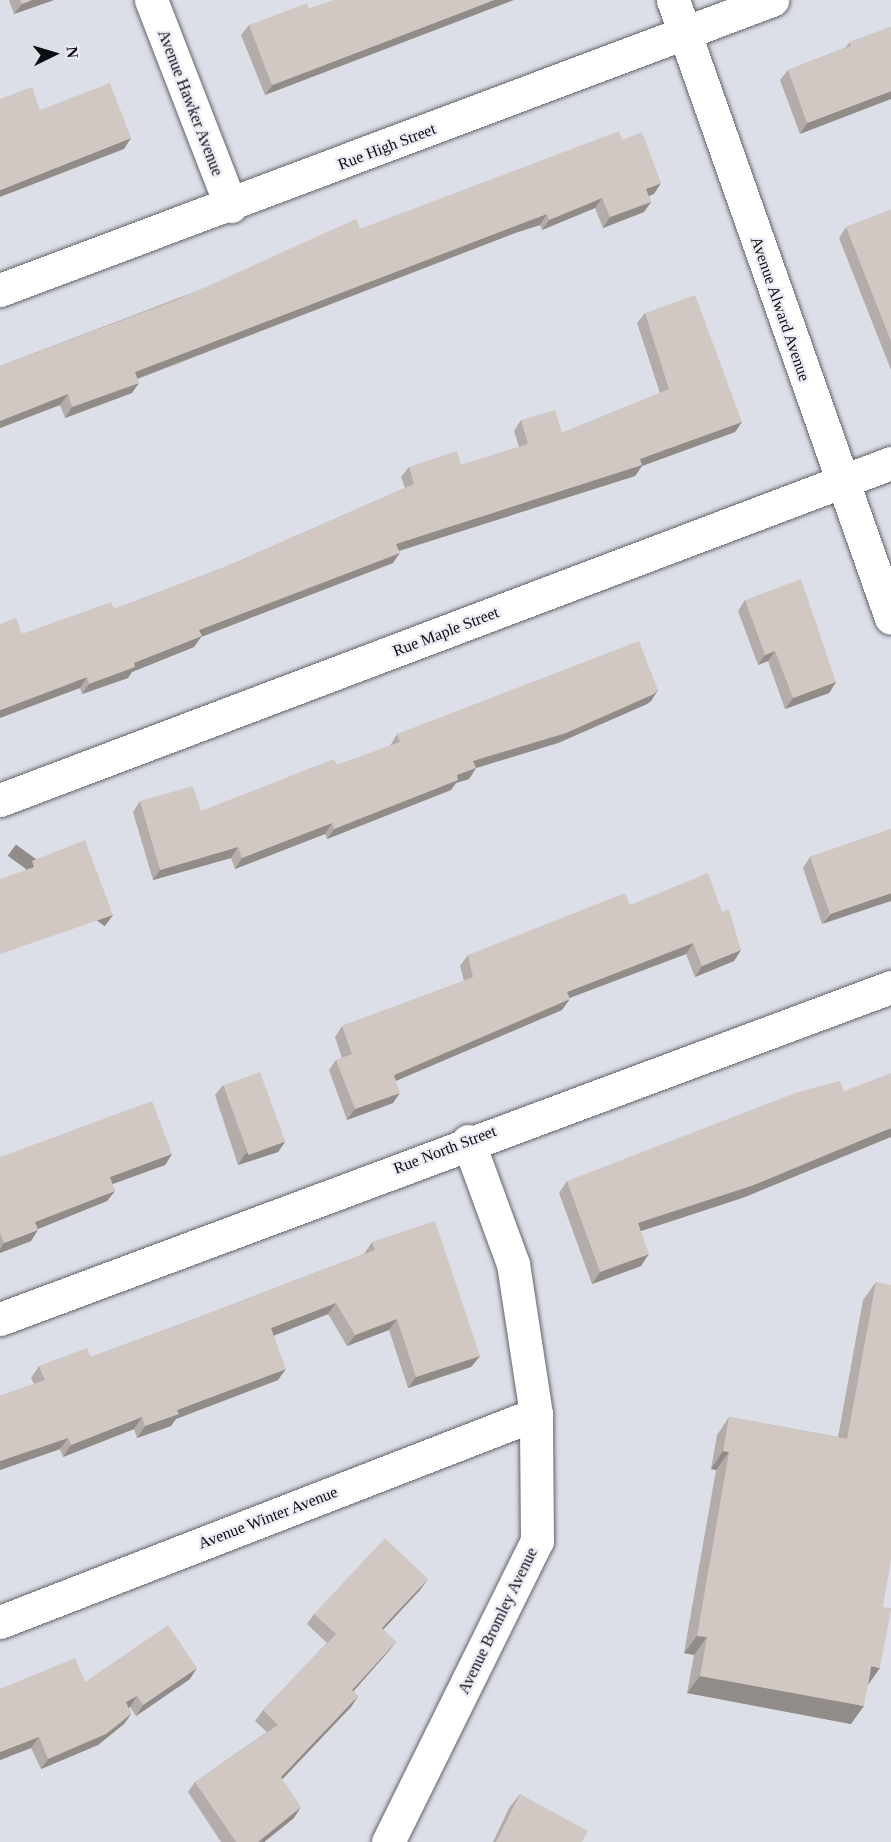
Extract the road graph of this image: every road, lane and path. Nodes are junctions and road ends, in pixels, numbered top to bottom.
1 (151, 0) edge
2 (673, 0) edge
3 (772, 0) edge
4 (684, 35) junction
5 (231, 206) junction
6 (0, 290) edge
7 (891, 463) edge
8 (841, 482) junction
9 (891, 618) edge
10 (0, 800) edge
11 (891, 987) edge
12 (468, 1141) junction
13 (0, 1319) edge
14 (536, 1414) junction
15 (0, 1622) edge
16 (388, 1842) edge

1 - 5 street, Avenue Hawker Avenue
2 - 4 street, Avenue Alward Avenue
3 - 4 street, Rue High Street
4 - 5 street, Rue High Street
4 - 8 street, Avenue Alward Avenue
5 - 6 street, Rue High Street
7 - 8 street, Rue Maple Street
8 - 9 street, Avenue Alward Avenue
8 - 10 street, Rue Maple Street
11 - 12 street, Rue North Street
12 - 13 street, Rue North Street
12 - 14 street, Avenue Bromley Avenue
14 - 15 street, Avenue Winter Avenue
14 - 16 street, Avenue Bromley Avenue

